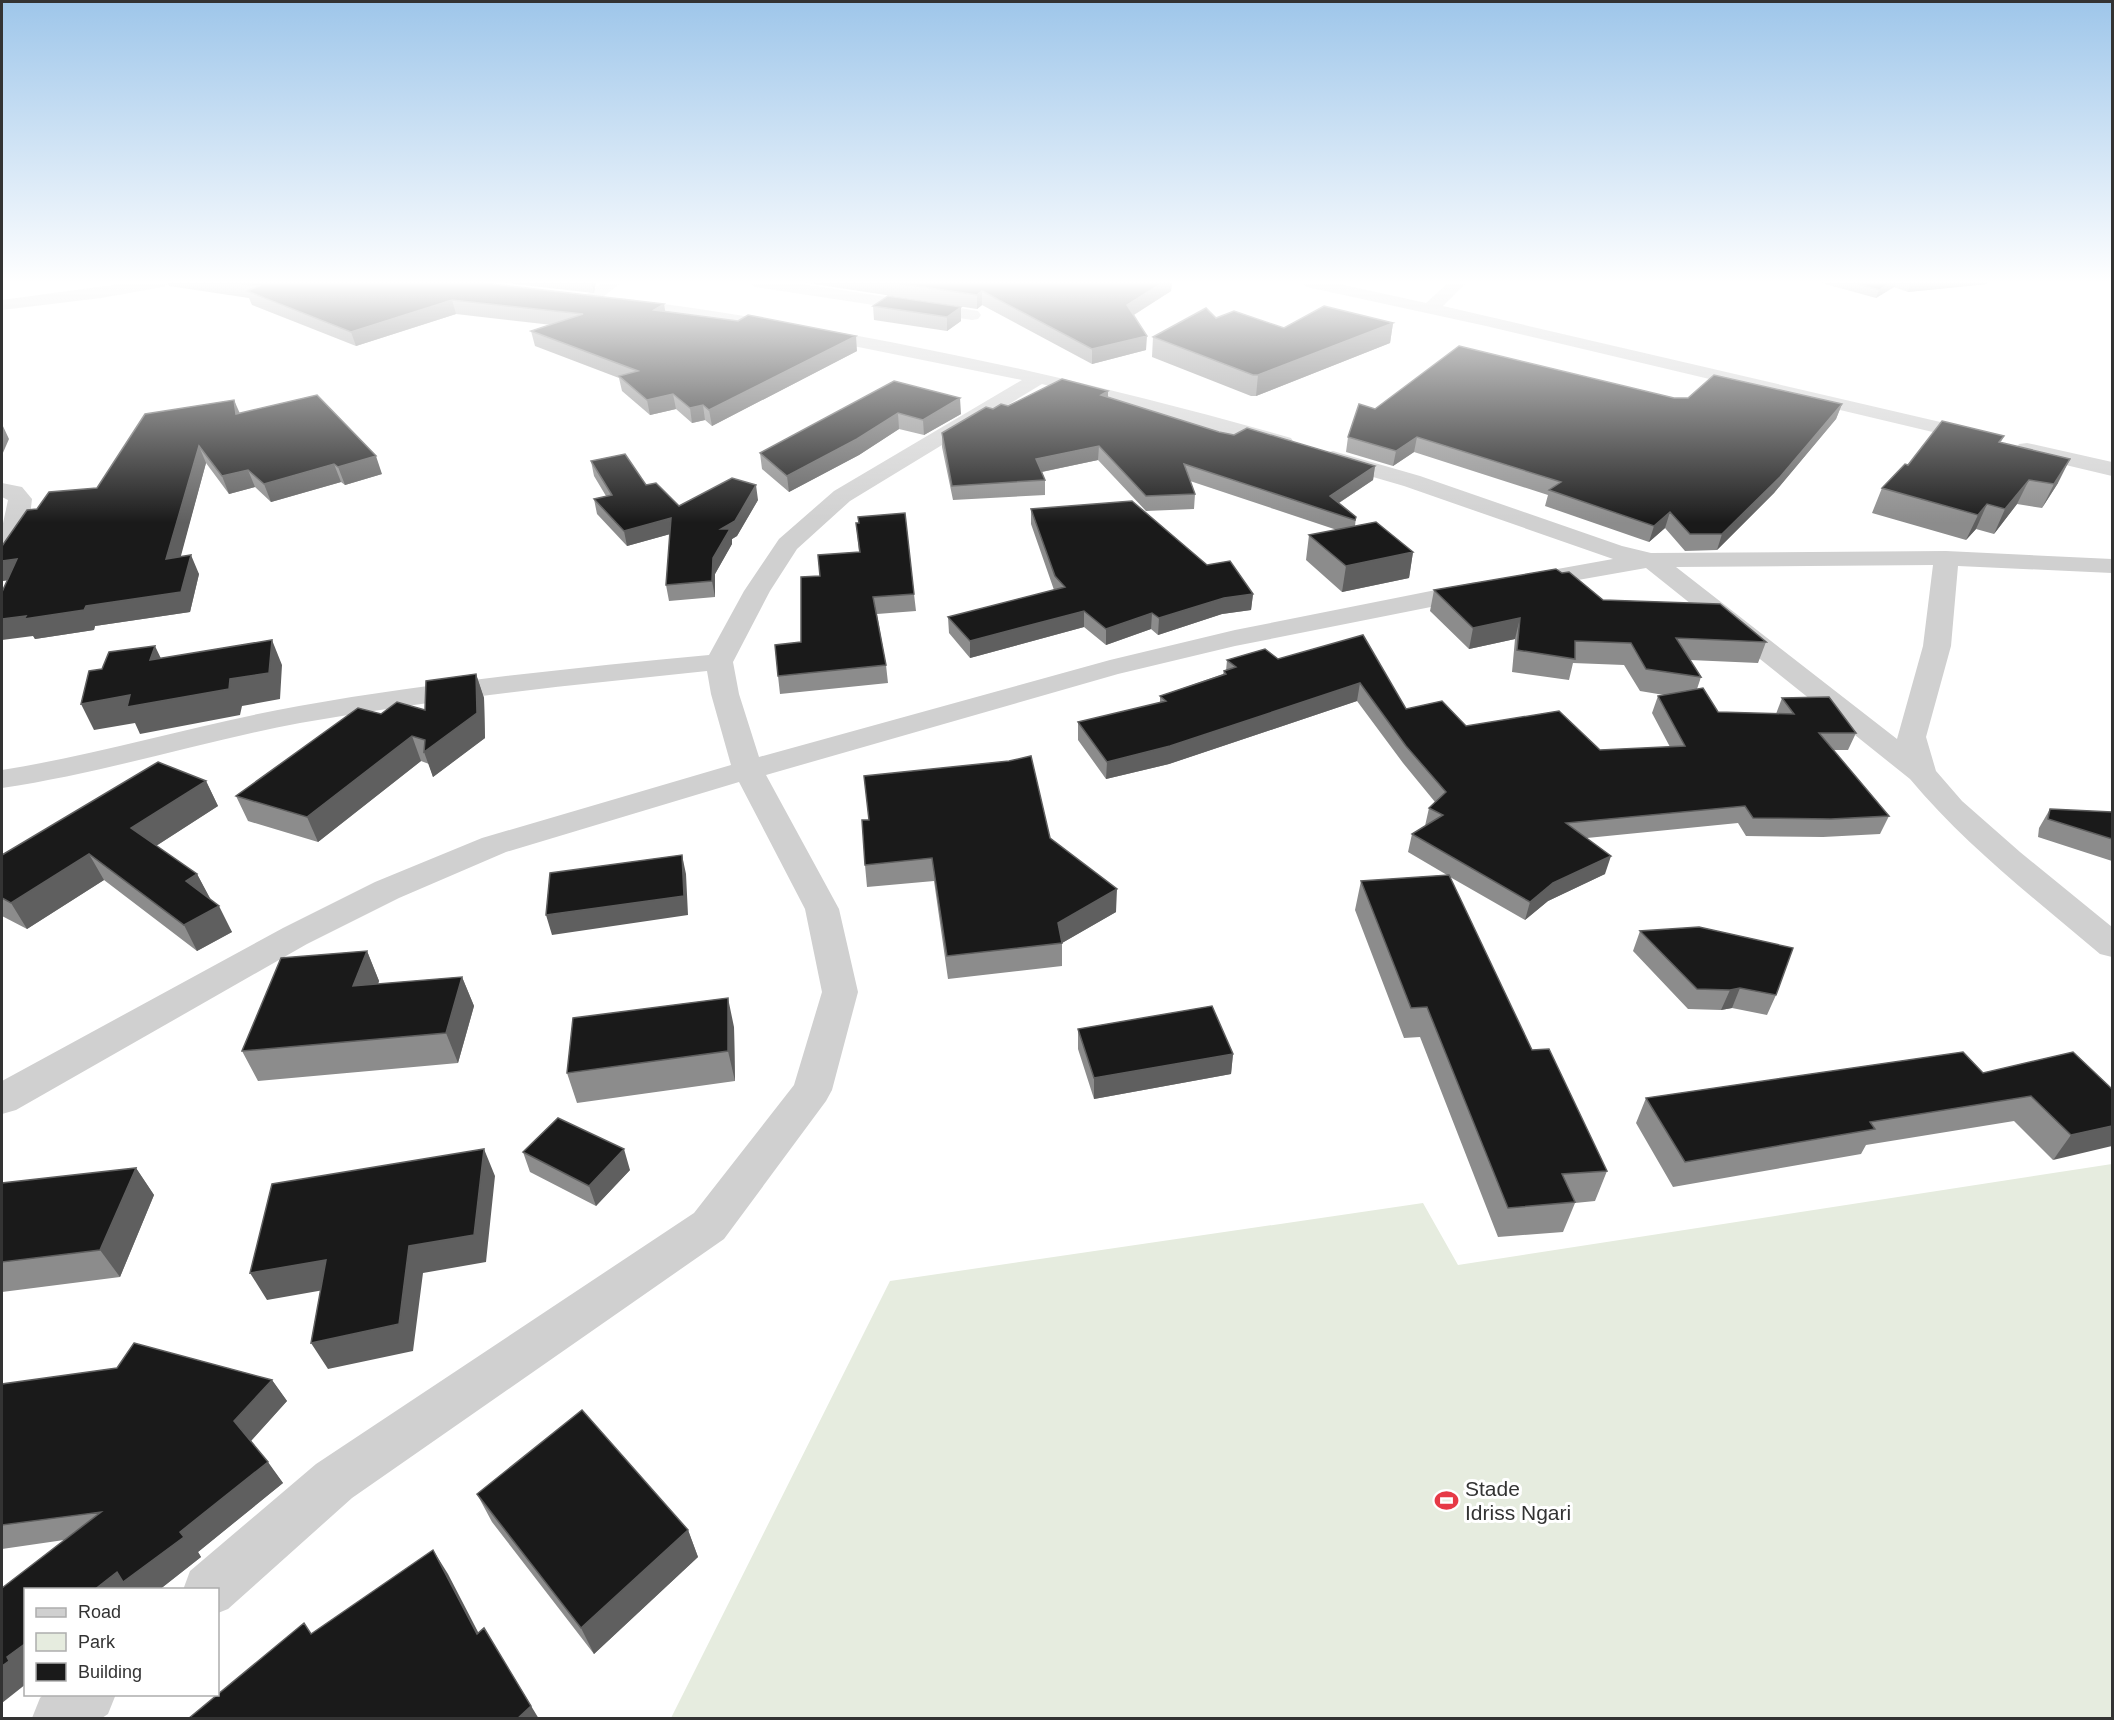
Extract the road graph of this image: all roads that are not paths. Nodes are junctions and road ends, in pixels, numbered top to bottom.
1 (967, 362) edge
2 (1657, 362) edge
3 (1037, 379) junction
4 (2112, 469) edge
5 (2, 490) edge
6 (2, 558) edge
7 (1946, 558) junction
8 (1651, 560) junction
9 (2112, 566) edge
10 (719, 662) junction
11 (748, 770) junction
12 (1921, 773) junction
13 (2, 779) edge
14 (2112, 945) edge
15 (2, 1099) edge
16 (211, 1588) edge
17 (87, 1696) edge
18 (60, 1719) edge

1 - 3 street
2 - 4 street
3 - 8 street
3 - 10 street
5 - 6 street
7 - 8 street
7 - 9 street
7 - 12 street
8 - 11 street
8 - 12 street
10 - 11 street
10 - 13 street
11 - 15 street
11 - 16 street
12 - 14 street
17 - 18 street

